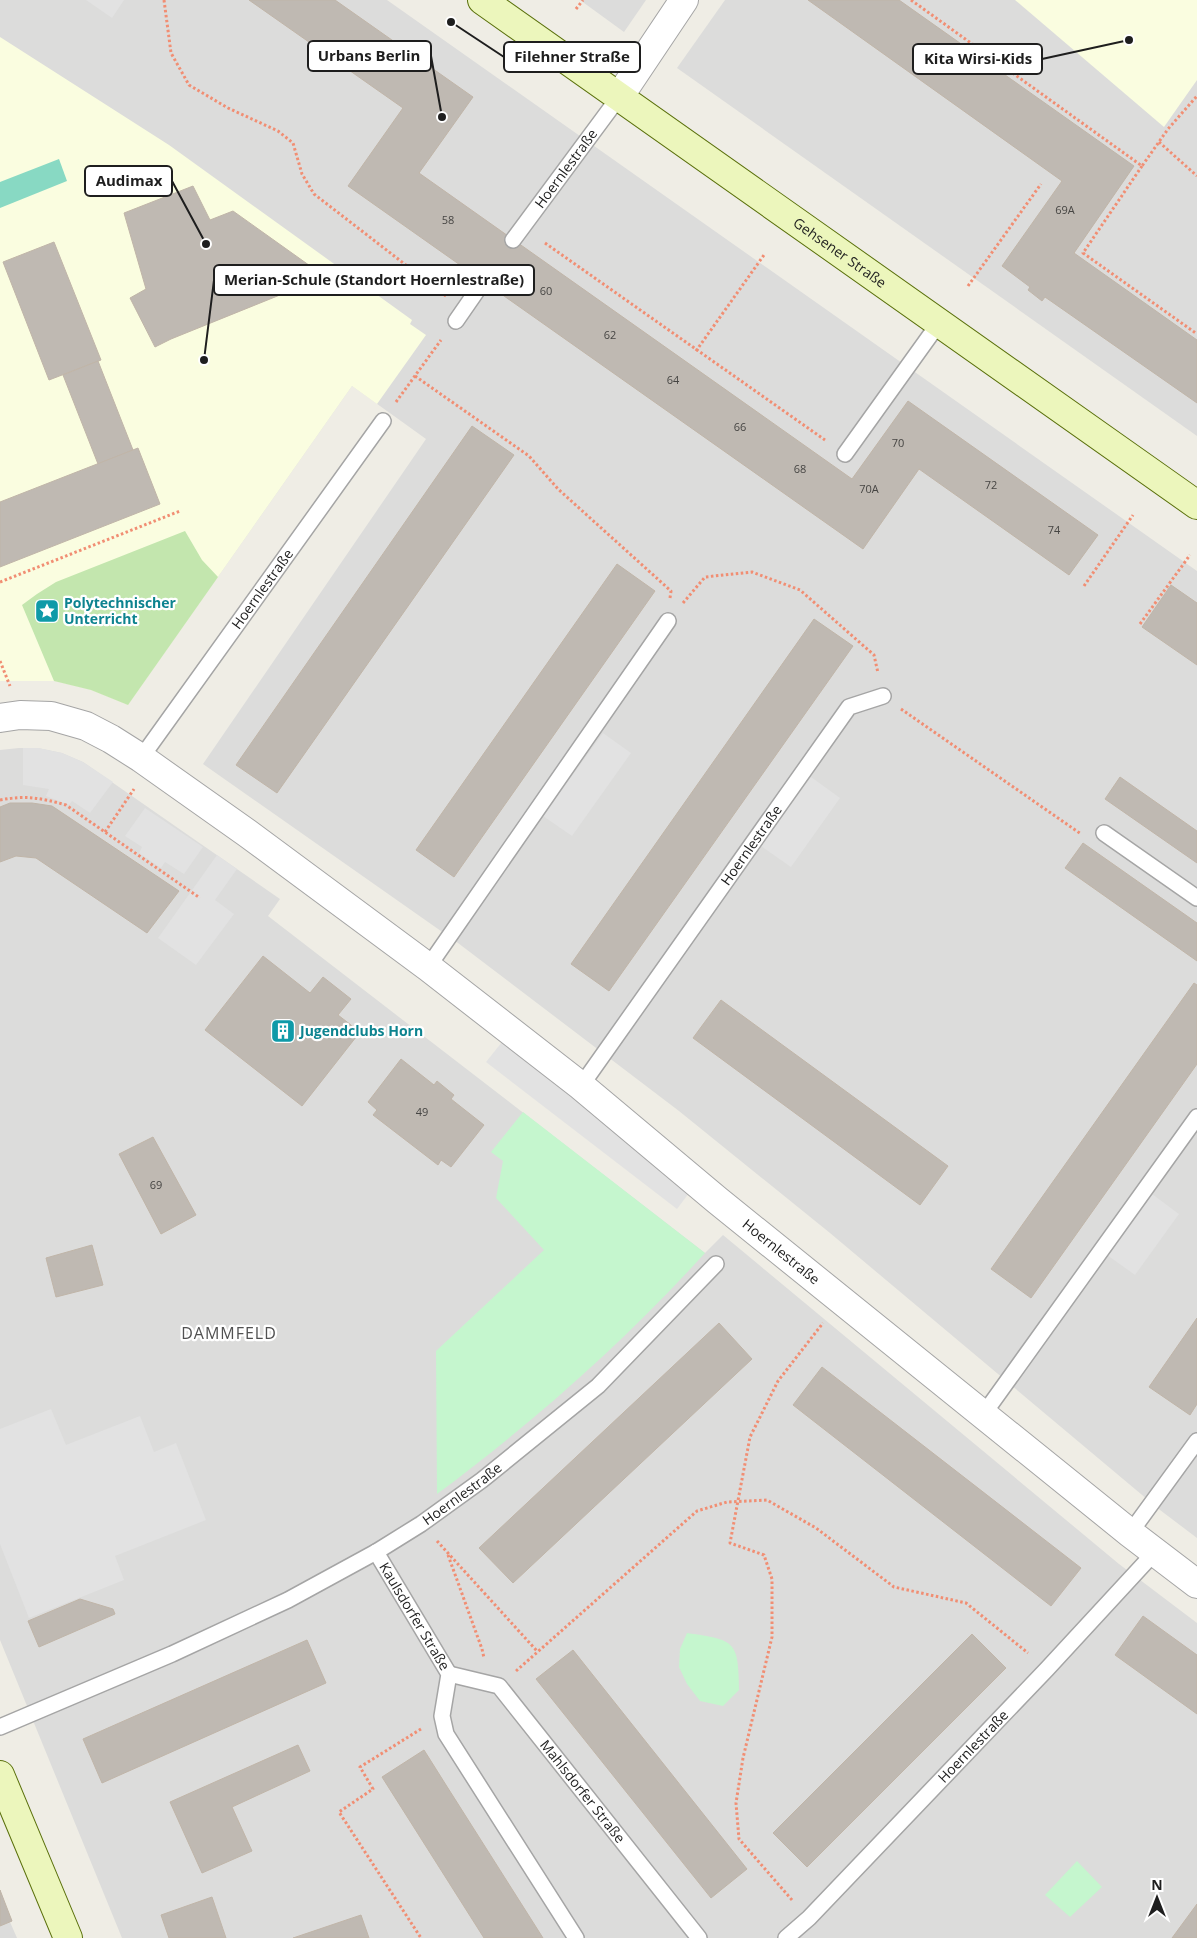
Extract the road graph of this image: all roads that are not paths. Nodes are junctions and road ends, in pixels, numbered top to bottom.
1 (482, 0) edge
2 (684, 0) edge
3 (619, 97) junction
4 (513, 240) dead end
5 (483, 282) dead end
6 (456, 321) dead end
7 (939, 323) junction
8 (383, 421) dead end
9 (845, 454) road end
10 (1197, 505) edge
11 (668, 620) road end
12 (883, 696) road end
13 (0, 718) edge
14 (142, 758) junction
15 (1104, 833) road end
16 (1197, 898) edge
17 (428, 967) junction
18 (581, 1086) junction
19 (1197, 1117) edge
20 (716, 1264) dead end
21 (983, 1415) junction
22 (1197, 1441) edge
23 (1130, 1533) junction
24 (376, 1552) junction
25 (1155, 1552) junction
26 (1197, 1584) edge
27 (449, 1674) junction
28 (0, 1727) edge
29 (0, 1775) edge
30 (68, 1938) edge
31 (576, 1938) edge
32 (699, 1938) edge
33 (786, 1938) edge

1 - 3 main road, Gehsener Straße
2 - 3 street
3 - 4 lane, Hoernlestraße
3 - 7 main road, Gehsener Straße
5 - 6 lane
7 - 9 lane
7 - 10 main road, Gehsener Straße
8 - 14 lane, Hoernlestraße
11 - 17 lane
12 - 18 lane, Hoernlestraße
13 - 14 street, Hoernlestraße
14 - 17 street, Hoernlestraße
15 - 16 lane
17 - 18 street, Hoernlestraße
18 - 21 street, Hoernlestraße
19 - 21 lane
20 - 24 lane, Hoernlestraße
21 - 23 street, Hoernlestraße
22 - 23 lane
23 - 25 street, Hoernlestraße
24 - 27 lane, Kaulsdorfer Straße
24 - 28 lane, Kaulsdorfer Straße
25 - 26 street, Hoernlestraße
25 - 33 lane, Hoernlestraße
27 - 31 lane, Kaulsdorfer Straße
27 - 32 lane, Mahlsdorfer Straße
29 - 30 main road

